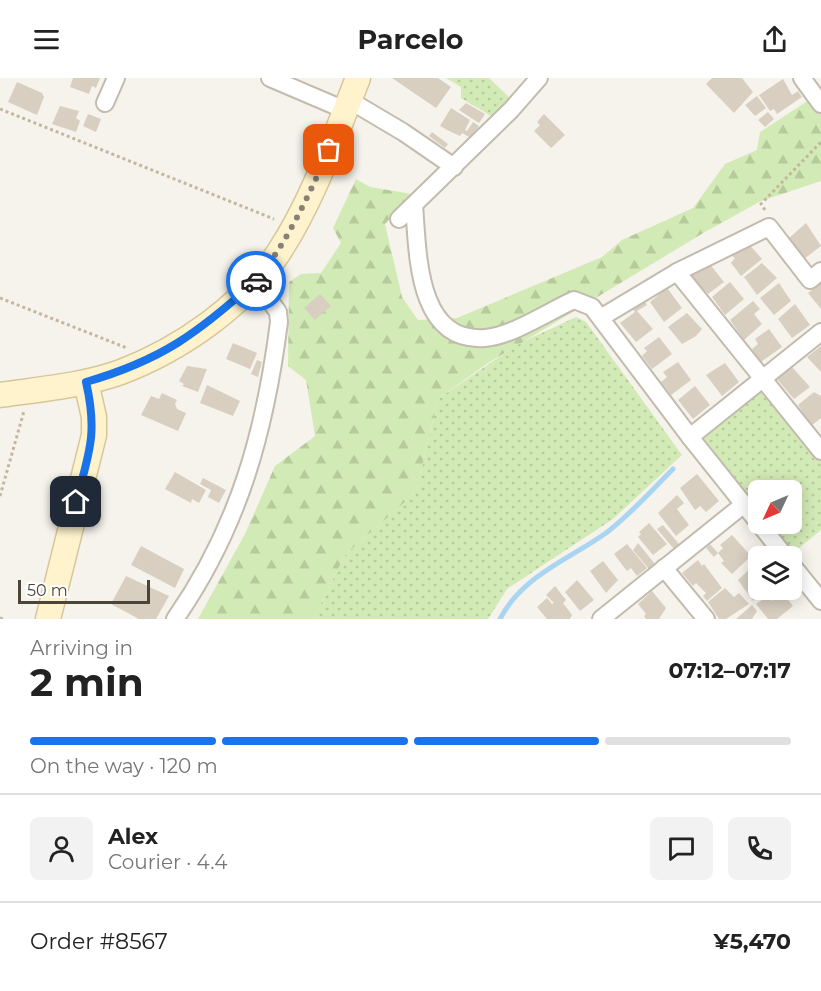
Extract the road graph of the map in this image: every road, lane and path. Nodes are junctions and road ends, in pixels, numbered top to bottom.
1 (116, 78) edge
2 (270, 78) edge
3 (539, 78) edge
4 (802, 78) edge
5 (351, 96) edge
6 (105, 103) dead end
7 (821, 104) edge
8 (0, 110) edge
9 (821, 142) edge
10 (454, 167) junction
11 (414, 205) junction
12 (399, 219) dead end
13 (294, 227) junction
14 (769, 227) junction
15 (821, 271) edge
16 (677, 272) junction
17 (256, 281) junction
18 (0, 298) edge
19 (291, 309) dead end
20 (602, 317) junction
21 (279, 322) junction
22 (821, 332) edge
23 (151, 358) junction
24 (762, 378) junction
25 (86, 382) junction
26 (26, 391) junction
27 (0, 395) edge
28 (690, 437) junction
29 (821, 451) edge
30 (0, 496) edge
31 (743, 505) junction
32 (777, 546) edge
33 (664, 568) junction
34 (802, 577) edge
35 (821, 601) edge
36 (48, 619) edge
37 (175, 619) edge
38 (601, 619) edge
39 (706, 619) edge

1 - 6 street
2 - 5 street
3 - 10 street
4 - 7 street
5 - 10 street
5 - 13 street
8 - 13 path
9 - 14 path
10 - 11 street
11 - 12 street
11 - 20 street
13 - 17 street
14 - 15 street
14 - 16 street
16 - 20 street
16 - 24 street
17 - 21 street
17 - 23 street
18 - 23 path
19 - 21 street
20 - 28 street
21 - 37 street
22 - 24 street
23 - 25 street
24 - 28 street
24 - 29 street
25 - 26 street
25 - 36 street
26 - 27 street
26 - 30 path
28 - 31 street
31 - 32 street
31 - 33 street
33 - 38 street
33 - 39 street
34 - 35 street

